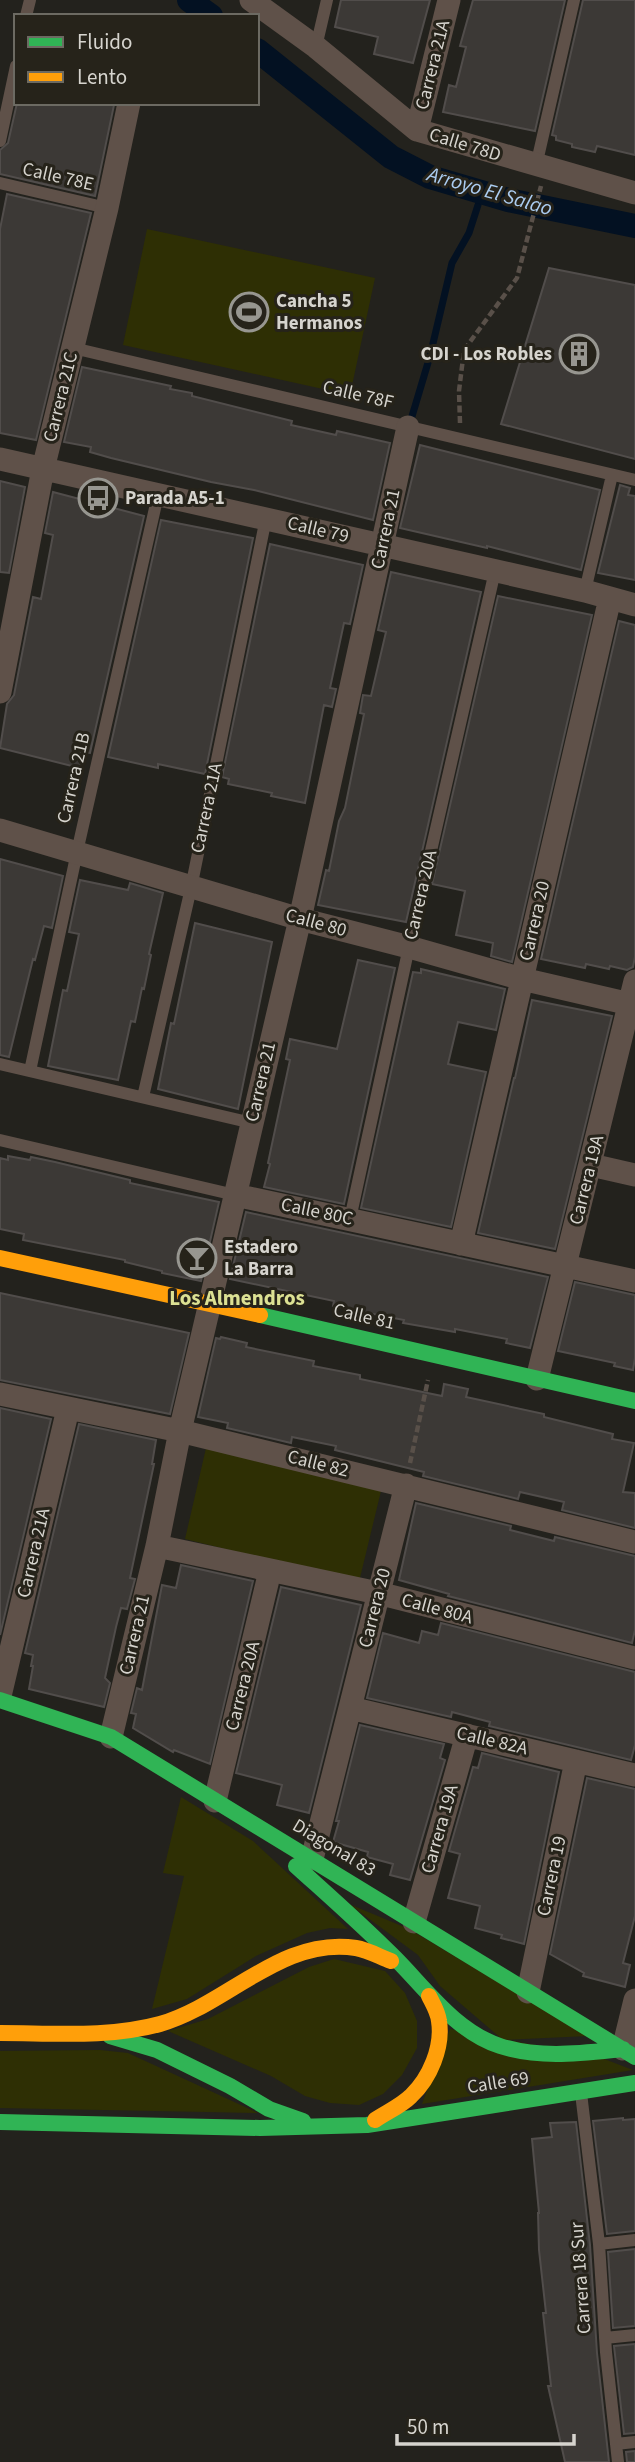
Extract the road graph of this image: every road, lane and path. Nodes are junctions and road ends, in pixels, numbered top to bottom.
1 (251, 0) edge
2 (327, 0) edge
3 (449, 0) edge
4 (574, 0) edge
5 (316, 47) junction
6 (14, 75) edge
7 (129, 105) edge
8 (417, 130) junction
9 (0, 141) edge
10 (536, 166) junction
11 (0, 183) edge
12 (539, 192) dead end
13 (635, 193) edge
14 (107, 208) junction
15 (73, 348) junction
16 (408, 427) junction
17 (460, 439) junction
18 (0, 459) edge
19 (43, 469) junction
20 (612, 475) junction
21 (635, 480) edge
22 (158, 495) junction
23 (266, 518) junction
24 (382, 545) junction
25 (495, 571) junction
26 (585, 591) junction
27 (610, 598) junction
28 (635, 605) edge
29 (0, 692) edge
30 (0, 830) edge
31 (77, 852) junction
32 (191, 888) junction
33 (300, 919) junction
34 (409, 947) junction
35 (522, 979) junction
36 (635, 981) edge
37 (632, 1004) edge
38 (0, 1064) edge
39 (30, 1071) junction
40 (143, 1097) junction
41 (252, 1123) junction
42 (0, 1140) edge
43 (591, 1165) junction
44 (635, 1175) edge
45 (235, 1195) junction
46 (350, 1219) junction
47 (461, 1244) junction
48 (0, 1258) edge
49 (566, 1265) junction
50 (635, 1281) edge
51 (210, 1303) junction
52 (433, 1355) junction
53 (537, 1379) junction
54 (0, 1394) edge
55 (635, 1401) edge
56 (68, 1409) junction
57 (180, 1431) junction
58 (406, 1485) junction
59 (635, 1542) edge
60 (157, 1546) junction
61 (270, 1571) junction
62 (379, 1593) junction
63 (635, 1658) edge
64 (0, 1698) edge
65 (350, 1708) junction
66 (467, 1735) junction
67 (111, 1737) junction
68 (576, 1761) junction
69 (635, 1775) edge
70 (215, 1801) junction
71 (246, 1819) junction
72 (312, 1859) junction
73 (414, 1922) junction
74 (407, 1969) junction
75 (426, 1990) junction
76 (528, 1992) junction
77 (635, 2000) edge
78 (0, 2033) edge
79 (101, 2034) junction
80 (629, 2053) edge
81 (635, 2082) edge
82 (581, 2091) junction
83 (0, 2122) edge
84 (367, 2125) junction
85 (332, 2126) junction
86 (635, 2240) edge
87 (599, 2244) junction
88 (635, 2335) edge
89 (605, 2338) junction
90 (635, 2442) edge
91 (616, 2444) junction
92 (618, 2462) edge

1 - 5 street, Calle 78D
2 - 5 lane
3 - 8 street, Carrera 21A
4 - 10 lane
5 - 8 street, Calle 78D
6 - 9 lane
7 - 14 street, Carrera 21C
8 - 10 street, Calle 78D
10 - 13 street, Calle 78D
11 - 14 lane, Calle 78E
12 - 17 path
14 - 15 street, Carrera 21C
15 - 16 lane, Calle 78F
15 - 19 street, Carrera 21C
16 - 17 lane, Calle 78F
16 - 24 street, Carrera 21
17 - 20 lane, Calle 78F
18 - 19 street, Calle 79
19 - 22 street, Calle 79
19 - 29 street, Carrera 21C
20 - 21 lane, Calle 78F
20 - 26 lane
22 - 23 street, Calle 79
22 - 31 lane, Carrera 21B
23 - 24 street, Calle 79
23 - 32 lane, Carrera 21A
24 - 25 street, Calle 79
24 - 33 street, Carrera 21
25 - 26 street, Calle 79
25 - 34 lane, Carrera 20A
26 - 27 street, Calle 79
27 - 28 street, Calle 79
27 - 35 street, Carrera 20
30 - 31 street, Calle 80
31 - 32 street, Calle 80
31 - 39 lane, Carrera 21B
32 - 33 street, Calle 80
32 - 40 lane, Carrera 21A
33 - 34 street, Calle 80
33 - 41 street, Carrera 21
34 - 35 street, Calle 80
34 - 46 lane, Carrera 20A
35 - 37 street, Calle 80
35 - 47 street, Carrera 20
36 - 37 street, Carrera 19A
37 - 43 street, Carrera 19A
38 - 39 lane
39 - 40 lane
40 - 41 lane
41 - 45 street, Carrera 21
42 - 45 lane, Calle 80C
43 - 44 street
43 - 49 street, Carrera 19A
45 - 46 street, Calle 80C
45 - 51 street, Carrera 21
46 - 47 street, Calle 80C
47 - 49 street, Calle 80C
48 - 51 street, Calle 81
49 - 50 street, Calle 80C
49 - 53 street, Carrera 19A
51 - 52 street, Calle 81
51 - 57 street, Carrera 21
52 - 53 street, Calle 81
52 - 58 path
53 - 55 street, Calle 81
54 - 56 street, Calle 82
56 - 57 street, Calle 82
56 - 64 street, Carrera 21A
57 - 58 street, Calle 82
57 - 60 street, Carrera 21
58 - 59 street, Calle 82
58 - 62 street, Carrera 20
60 - 61 street, Calle 80A
60 - 67 street, Carrera 21
61 - 62 street, Calle 80A
61 - 70 street, Carrera 20A
62 - 63 street, Calle 80A
62 - 65 street, Carrera 20
64 - 67 street, Diagonal 83
65 - 66 street, Calle 82A
65 - 72 street, Carrera 20
66 - 68 street, Calle 82A
66 - 73 street, Carrera 19A
67 - 70 street, Diagonal 83
68 - 69 street, Calle 82A
68 - 76 street, Carrera 19
70 - 71 street, Diagonal 83
71 - 72 street, Diagonal 83
71 - 74 street
72 - 73 street, Diagonal 83
73 - 76 street, Diagonal 83
74 - 75 street
74 - 79 street
75 - 80 street
75 - 84 street
76 - 80 street, Diagonal 83
77 - 80 street
78 - 79 street
79 - 85 street
81 - 82 street, Calle 69
82 - 84 street, Calle 69
82 - 87 lane, Carrera 18 Sur
83 - 85 street
84 - 85 street, Calle 69
86 - 87 lane
87 - 89 lane, Carrera 18 Sur
88 - 89 lane
89 - 91 lane, Carrera 18 Sur
90 - 91 lane
91 - 92 lane, Carrera 18 Sur

